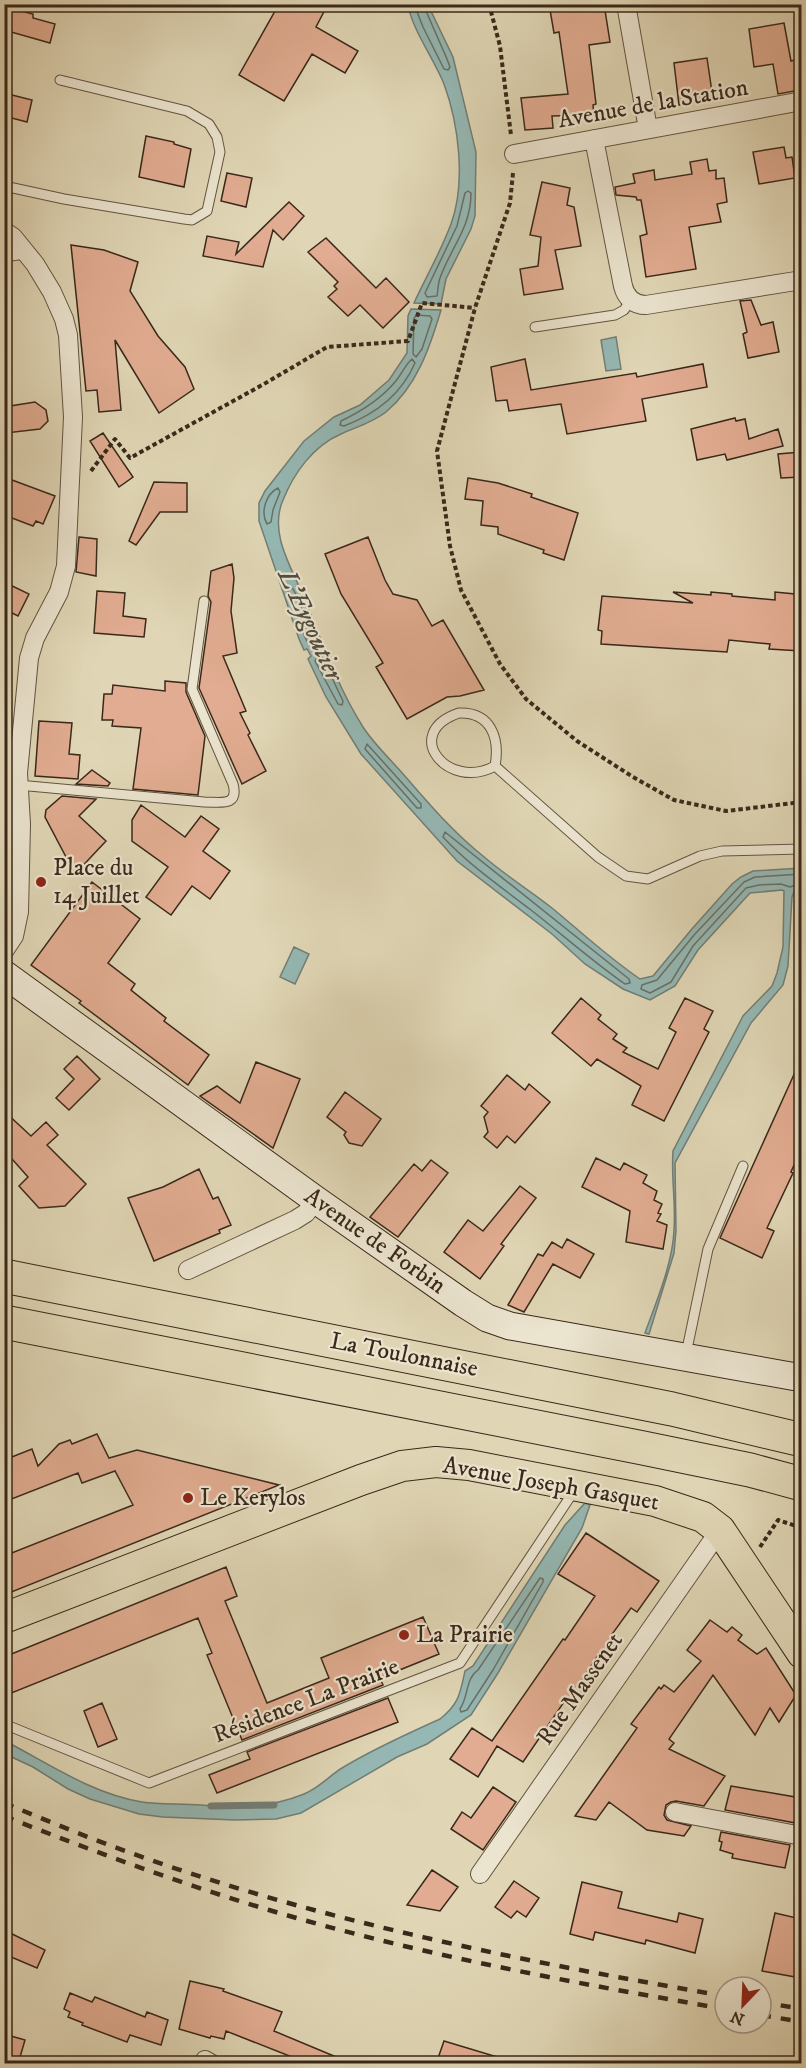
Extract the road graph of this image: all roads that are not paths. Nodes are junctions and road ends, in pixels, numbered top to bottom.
1 (626, 4) edge
2 (60, 80) dead end
3 (801, 101) edge
4 (648, 129) junction
5 (594, 139) junction
6 (514, 154) road end
7 (4, 186) edge
8 (4, 231) edge
9 (24, 251) junction
10 (4, 257) edge
11 (801, 280) edge
12 (631, 300) junction
13 (534, 327) dead end
14 (204, 601) dead end
15 (495, 766) junction
16 (18, 785) junction
17 (801, 849) edge
18 (4, 951) edge
19 (4, 974) edge
20 (744, 1166) dead end
21 (316, 1200) junction
22 (4, 1267) edge
23 (188, 1270) dead end
24 (4, 1276) edge
25 (98, 1294) junction
26 (4, 1322) edge
27 (4, 1335) edge
28 (686, 1357) junction
29 (235, 1367) junction
30 (801, 1378) edge
31 (801, 1440) edge
32 (801, 1484) edge
33 (577, 1486) junction
34 (720, 1530) junction
35 (4, 1618) edge
36 (801, 1653) edge
37 (4, 1724) edge
38 (675, 1812) dead end
39 (801, 1836) edge
40 (480, 1874) dead end

1 - 4 street
2 - 7 lane
3 - 4 street, Avenue de la Station
4 - 5 street, Avenue de la Station
5 - 6 street, Avenue de la Station
5 - 12 street
8 - 9 street
9 - 10 lane
9 - 16 street
11 - 12 street
12 - 13 lane
14 - 16 lane
15 - 15 lane
15 - 17 lane
16 - 18 street
19 - 21 street, Avenue de Forbin
20 - 28 lane
21 - 23 street
21 - 28 street, Avenue de Forbin
22 - 25 highway
24 - 25 highway, La Toulonnaise
25 - 31 highway, La Toulonnaise
26 - 29 highway, La Toulonnaise
27 - 29 highway
28 - 30 street, Avenue de Forbin
29 - 32 highway, La Toulonnaise
33 - 34 main road, Avenue Joseph Gasquet
33 - 35 main road, Avenue Joseph Gasquet
33 - 37 lane, Résidence La Prairie
34 - 36 main road, Avenue Joseph Gasquet
34 - 40 street, Rue Massenet
38 - 39 street

